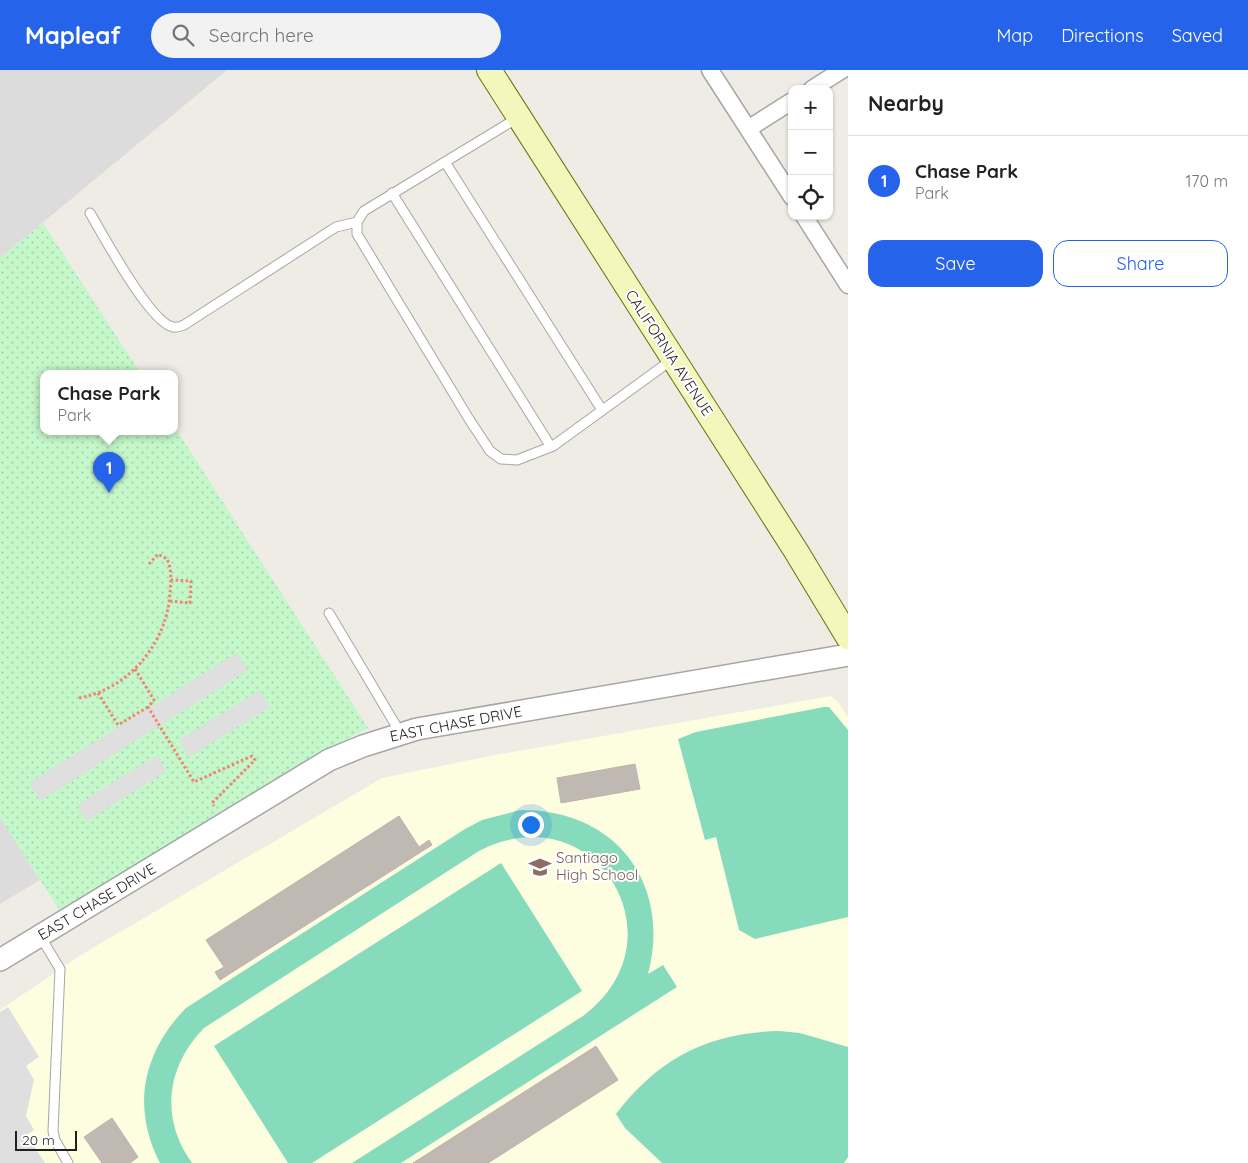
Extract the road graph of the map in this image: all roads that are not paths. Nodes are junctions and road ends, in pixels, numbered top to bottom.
1 (489, 70) edge
2 (710, 70) edge
3 (842, 70) edge
4 (818, 85) edge
5 (788, 104) edge
6 (519, 117) junction
7 (748, 129) junction
8 (445, 162) junction
9 (788, 191) edge
10 (392, 193) junction
11 (90, 213) dead end
12 (807, 220) edge
13 (357, 222) junction
14 (848, 285) edge
15 (673, 359) junction
16 (602, 410) junction
17 (551, 447) junction
18 (329, 613) dead end
19 (848, 637) edge
20 (848, 655) edge
21 (401, 734) junction
22 (40, 936) junction
23 (0, 960) edge
24 (68, 1163) edge

1 - 6 main road, CALIFORNIA AVENUE
2 - 7 street
3 - 4 street
5 - 7 street
6 - 8 lane
6 - 15 main road, CALIFORNIA AVENUE
7 - 9 street
8 - 10 lane
8 - 16 lane
10 - 13 lane
10 - 17 lane
11 - 13 lane
12 - 14 street
13 - 17 lane
15 - 16 lane
15 - 19 main road, CALIFORNIA AVENUE
16 - 17 lane
18 - 21 lane
20 - 21 street, EAST CHASE DRIVE
21 - 22 street, EAST CHASE DRIVE
22 - 23 street, EAST CHASE DRIVE
22 - 24 lane

